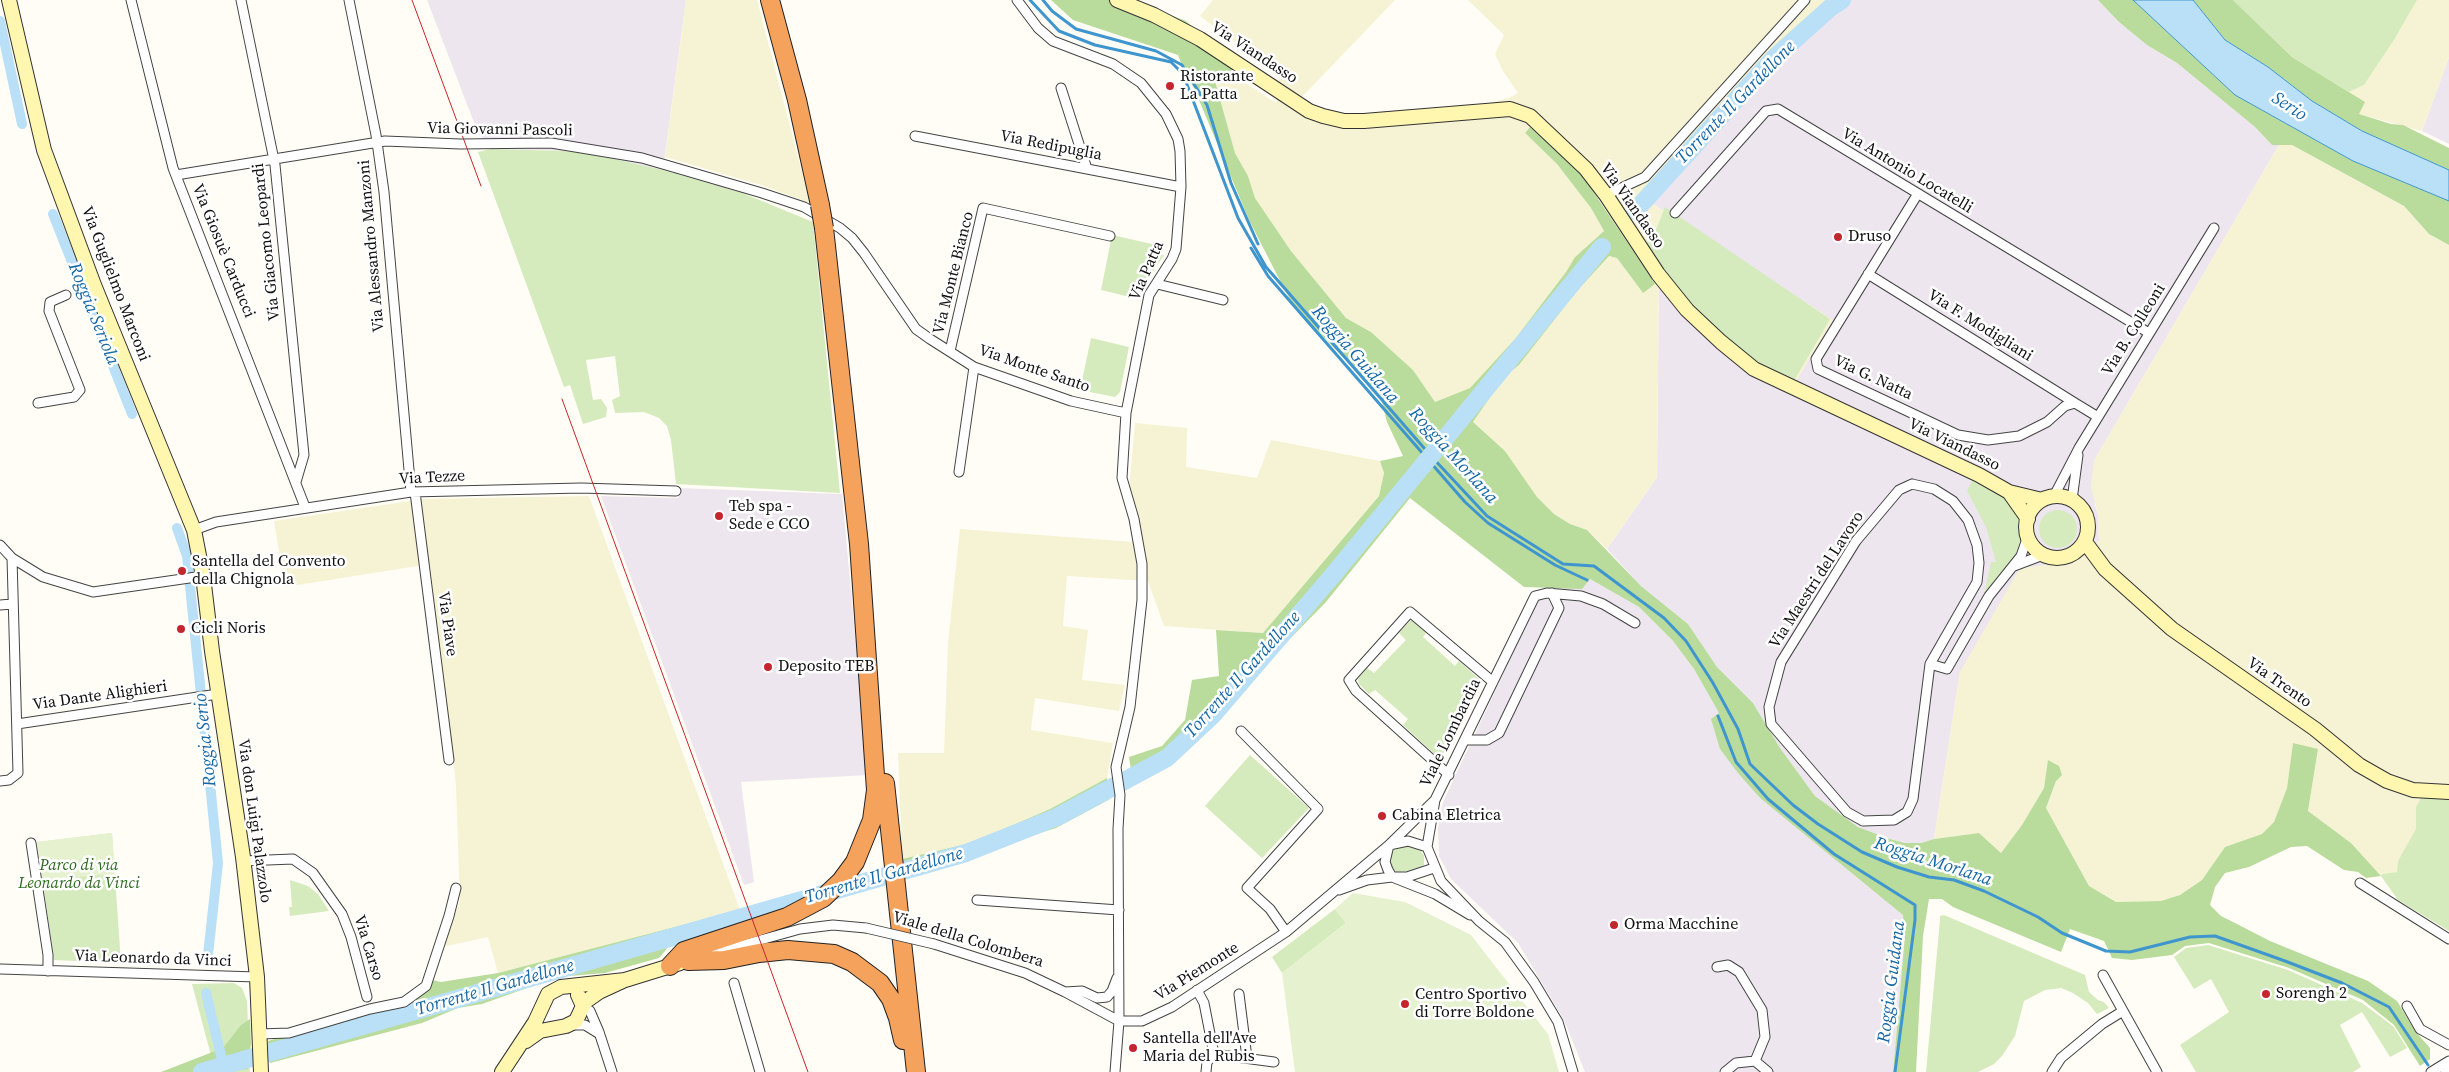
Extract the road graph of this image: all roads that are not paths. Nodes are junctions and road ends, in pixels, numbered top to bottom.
1 (9, 0) edge
2 (131, 0) edge
3 (241, 0) edge
4 (349, 0) edge
5 (770, 0) edge
6 (1017, 0) edge
7 (1117, 0) edge
8 (1805, 0) edge
9 (1061, 88) dead end
10 (915, 136) dead end
11 (377, 143) junction
12 (274, 160) junction
13 (1087, 168) junction
14 (176, 175) junction
15 (1181, 187) junction
16 (1606, 195) junction
17 (1917, 195) junction
18 (1676, 213) dead end
19 (820, 216) junction
20 (2214, 228) dead end
21 (1110, 236) dead end
22 (1868, 274) junction
23 (1156, 284) junction
24 (66, 295) dead end
25 (1223, 300) dead end
26 (2149, 334) junction
27 (950, 351) junction
28 (974, 367) junction
29 (38, 403) dead end
30 (2075, 403) junction
31 (1126, 413) junction
32 (2098, 417) junction
33 (2079, 448) junction
34 (958, 472) dead end
35 (296, 482) junction
36 (676, 491) dead end
37 (413, 492) junction
38 (2009, 492) junction
39 (2048, 498) junction
40 (2072, 500) junction
41 (305, 508) junction
42 (2028, 519) junction
43 (194, 530) junction
44 (2028, 536) junction
45 (2085, 542) junction
46 (859, 544) junction
47 (0, 545) edge
48 (2043, 555) junction
49 (2066, 557) junction
50 (12, 558) junction
51 (2011, 567) junction
52 (2105, 568) junction
53 (197, 577) junction
54 (1552, 593) junction
55 (12, 604) junction
56 (0, 605) edge
57 (1635, 623) dead end
58 (1930, 664) junction
59 (1493, 682) junction
60 (218, 694) junction
61 (16, 724) junction
62 (1241, 731) dead end
63 (1465, 740) junction
64 (449, 760) dead end
65 (1449, 775) junction
66 (0, 781) edge
67 (2449, 792) edge
68 (1435, 800) junction
69 (31, 843) dead end
70 (1389, 845) junction
71 (1427, 847) junction
72 (243, 861) junction
73 (1434, 868) junction
74 (1392, 877) junction
75 (2360, 883) dead end
76 (456, 888) dead end
77 (1334, 892) junction
78 (976, 900) dead end
79 (1119, 910) junction
80 (1478, 921) junction
81 (1286, 932) junction
82 (2449, 940) edge
83 (688, 961) junction
84 (1120, 963) junction
85 (670, 966) junction
86 (1717, 967) dead end
87 (0, 969) edge
88 (48, 971) junction
89 (2103, 976) dead end
90 (257, 977) junction
91 (625, 980) junction
92 (734, 983) dead end
93 (568, 988) junction
94 (1197, 990) junction
95 (1065, 992) junction
96 (1239, 994) dead end
97 (367, 997) dead end
98 (543, 1003) junction
99 (582, 1005) junction
100 (2407, 1006) dead end
101 (2123, 1011) junction
102 (1119, 1021) junction
103 (565, 1026) junction
104 (601, 1038) junction
105 (260, 1039) junction
106 (2449, 1045) edge
107 (518, 1048) junction
108 (1214, 1054) junction
109 (1247, 1058) junction
110 (1755, 1061) junction
111 (2449, 1061) edge
112 (1274, 1062) dead end
113 (261, 1068) edge
114 (2449, 1070) edge
115 (502, 1072) edge
116 (612, 1072) edge
117 (760, 1072) edge
118 (907, 1072) edge
119 (916, 1072) edge
120 (1115, 1072) edge
121 (1206, 1072) edge
122 (1573, 1072) edge
123 (1725, 1072) edge
124 (1768, 1072) edge
125 (2052, 1072) edge
126 (2157, 1072) edge
127 (2431, 1072) edge
128 (2445, 1072) edge

1 - 43 street, Via Guglielmo Marconi
2 - 14 street, Via Giosuè Carducci
3 - 12 street, Via Giacomo Leopardi
4 - 11 street, Via Alessandro Manzoni
5 - 19 highway
6 - 15 street, Via Patta
7 - 16 street, Via Viandasso
8 - 16 street
9 - 13 street
10 - 13 street, Via Redipuglia
11 - 12 street, Via Giovanni Pascoli
11 - 19 street, Via Giovanni Pascoli
11 - 37 street, Via Alessandro Manzoni
12 - 14 street, Via Giovanni Pascoli
12 - 35 street, Via Giacomo Leopardi
13 - 15 street, Via Redipuglia
14 - 35 street, Via Giosuè Carducci
15 - 23 street, Via Patta
16 - 38 street, Via Viandasso
17 - 18 street, Via Antonio Locatelli
17 - 22 street, Via G. Natta
17 - 26 street, Via Antonio Locatelli
19 - 27 street, Via Monte Santo
19 - 46 highway
20 - 26 street, Via B. Colleoni
21 - 27 street, Via Monte Bianco
22 - 30 street, Via F. Modigliani
22 - 30 street, Via G. Natta
23 - 25 street
23 - 31 street, Via Patta
24 - 29 street
26 - 32 street, Via B. Colleoni
27 - 28 street, Via Monte Santo
28 - 31 street, Via Monte Santo
28 - 34 street
30 - 32 street
31 - 79 street, Via Patta
32 - 33 street, Via B. Colleoni
33 - 39 street, Via B. Colleoni
33 - 40 street, Via B. Colleoni
35 - 41 street, Via Giosuè Carducci
36 - 37 street, Via Tezze
37 - 41 street, Via Tezze
37 - 64 street, Via Piave
38 - 39 street, Via Viandasso
38 - 42 street, Via Viandasso
39 - 40 street
39 - 42 street
40 - 45 street
41 - 43 street, Via Tezze
42 - 44 street
43 - 53 street, Via Guglielmo Marconi
44 - 48 street
44 - 51 street
45 - 49 street
45 - 52 street, Via Trento
46 - 85 highway
46 - 119 highway
47 - 50 street
48 - 49 street
48 - 51 street
49 - 52 street, Via Trento
50 - 53 street
50 - 55 street
51 - 58 street
52 - 67 street, Via Trento
53 - 60 street, Via don Luigi Palazzolo
54 - 57 street, Viale Lombardia
54 - 59 street, Viale Lombardia
54 - 63 street
55 - 56 street
55 - 61 street
58 - 58 street, Via Maestri del Lavoro
59 - 63 street, Viale Lombardia
59 - 65 street
60 - 61 street, Via Dante Alighieri
60 - 72 street, Via don Luigi Palazzolo
61 - 66 street
62 - 81 street
63 - 65 street, Viale Lombardia
65 - 68 street, Viale Lombardia
68 - 70 street, Via Piemonte
68 - 71 street, Viale Lombardia
69 - 88 street
70 - 71 street
70 - 74 street
70 - 77 street, Via Piemonte
71 - 73 street, Viale Lombardia
72 - 90 street, Via don Luigi Palazzolo
72 - 97 street, Via Carso
73 - 74 street, Via Piemonte
73 - 80 street, Viale Lombardia
74 - 77 street, Via Piemonte
74 - 80 street, Via Piemonte
75 - 82 street
76 - 105 street
77 - 81 street, Via Piemonte
78 - 79 street
79 - 84 street
80 - 122 street, Viale Lombardia
81 - 94 street, Via Piemonte
83 - 85 street, Viale della Colombera
83 - 95 street, Viale della Colombera, bridge
83 - 118 highway
84 - 95 street, Viale della Colombera
84 - 102 street
85 - 91 street, Viale della Colombera
86 - 110 street
87 - 88 street, Via Leonardo da Vinci
88 - 90 street, Via Leonardo da Vinci
89 - 101 street
90 - 105 street, Via don Luigi Palazzolo
91 - 93 street, Viale della Colombera
91 - 99 street, Viale della Colombera
92 - 117 street
93 - 98 street, Viale della Colombera
93 - 99 street
94 - 102 street, Via Piemonte
94 - 108 street
95 - 102 street, Viale della Colombera
96 - 109 street
98 - 103 street
98 - 107 street, Viale della Colombera
99 - 103 street, Viale della Colombera
99 - 104 street
100 - 106 street
101 - 125 street
101 - 126 street
102 - 120 street
103 - 104 street
103 - 107 street, Viale della Colombera
104 - 116 street
105 - 113 street, Via don Luigi Palazzolo
107 - 115 street, Viale della Colombera
108 - 109 street
108 - 121 street
109 - 112 street
110 - 123 street
110 - 124 street
111 - 127 street
114 - 128 street

